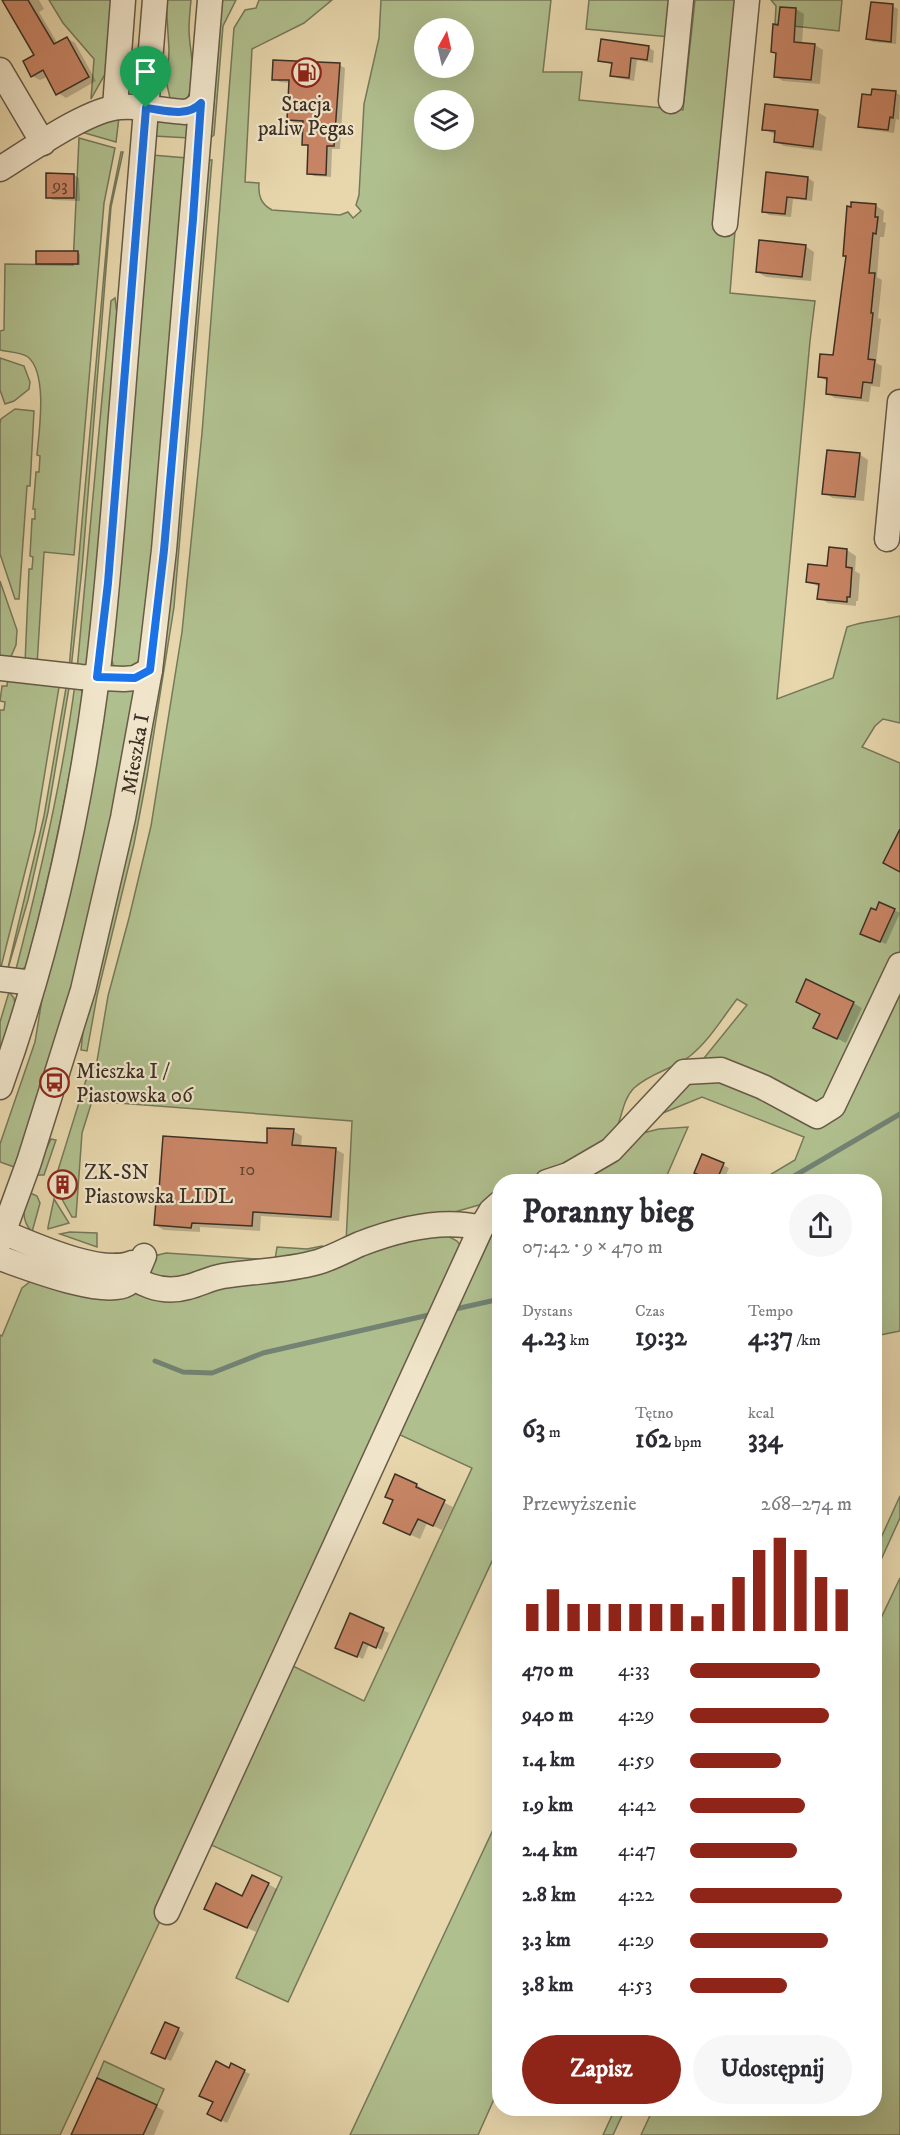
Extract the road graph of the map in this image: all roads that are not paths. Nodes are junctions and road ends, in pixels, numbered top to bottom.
1 (123, 0) edge
2 (155, 0) edge
3 (210, 0) edge
4 (681, 0) edge
5 (747, 0) edge
6 (0, 70) edge
7 (671, 101) dead end
8 (201, 103) junction
9 (115, 107) junction
10 (146, 108) junction
11 (43, 143) junction
12 (0, 169) edge
13 (725, 224) dead end
14 (900, 402) edge
15 (887, 539) dead end
16 (0, 668) edge
17 (150, 670) junction
18 (97, 677) junction
19 (900, 965) edge
20 (0, 979) edge
21 (33, 983) junction
22 (0, 1087) edge
23 (570, 1174) edge
24 (492, 1210) edge
25 (481, 1228) junction
26 (1, 1235) edge
27 (0, 1258) edge
28 (125, 1273) junction
29 (167, 1912) dead end

1 - 9 street
2 - 10 street
3 - 8 street, Mieszka I
4 - 7 street
5 - 13 street
6 - 11 street
8 - 10 street
8 - 17 street, Mieszka I
9 - 10 street
9 - 11 street
10 - 18 street
11 - 12 street
14 - 15 street
16 - 18 street
17 - 18 street
17 - 26 street, Mieszka I
18 - 21 street
19 - 23 street
20 - 21 street
21 - 22 street
24 - 25 street
25 - 28 street
25 - 29 street
26 - 28 street
27 - 28 street

